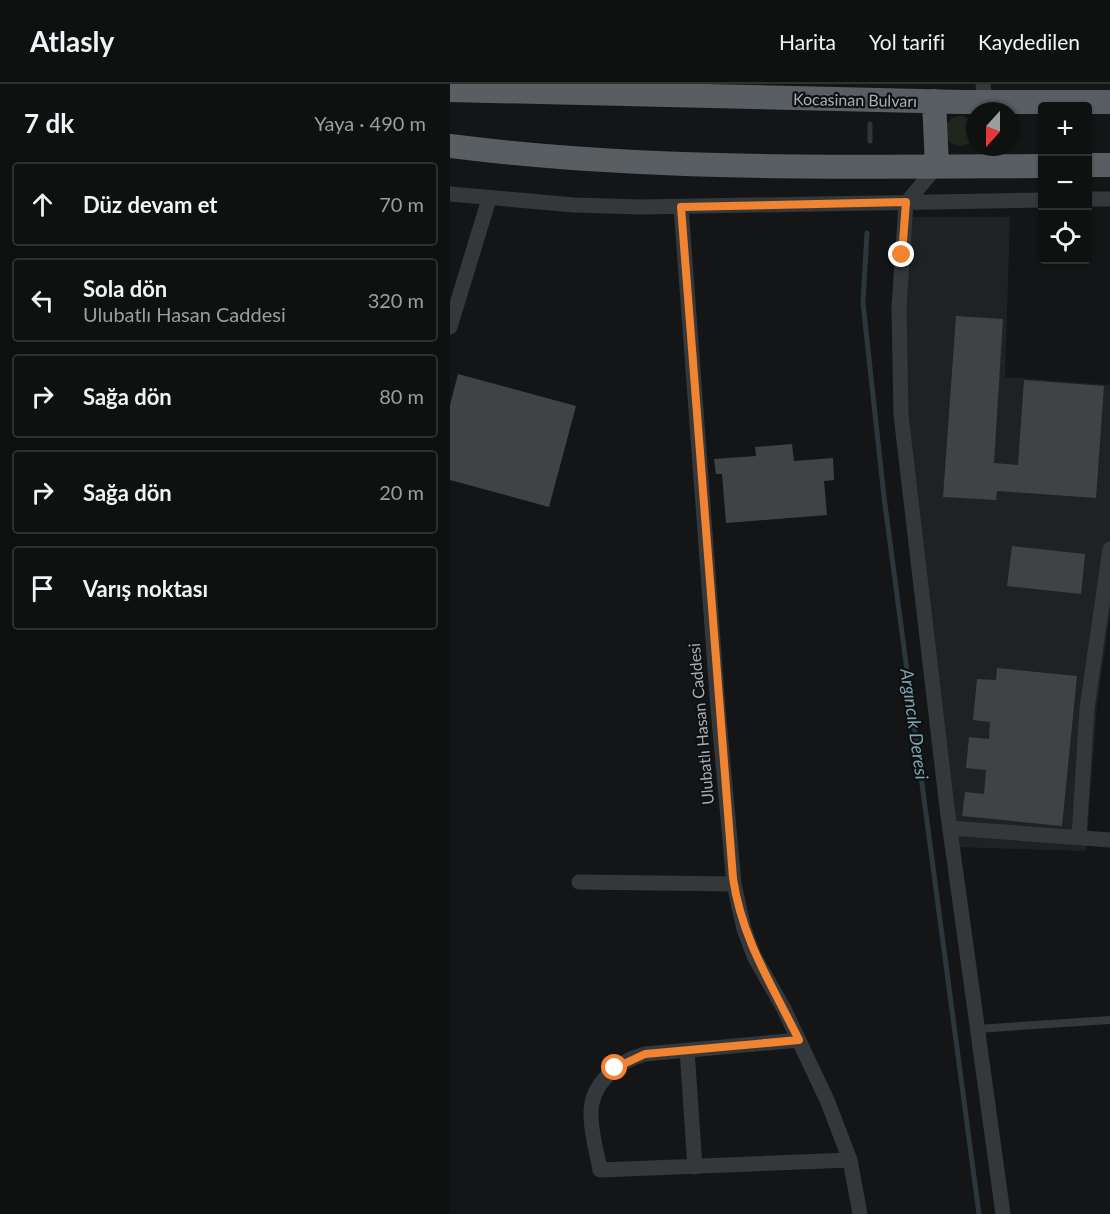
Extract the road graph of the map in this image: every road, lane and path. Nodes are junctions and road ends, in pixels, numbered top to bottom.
1 (452, 88) edge
2 (665, 90) edge
3 (934, 93) edge
4 (984, 99) edge
5 (1110, 102) edge
6 (450, 146) edge
7 (987, 157) edge
8 (1038, 165) edge
9 (1092, 165) edge
10 (1110, 165) edge
11 (937, 166) junction
12 (450, 194) edge
13 (489, 199) junction
14 (1092, 199) edge
15 (1110, 199) edge
16 (1038, 200) edge
17 (906, 202) junction
18 (681, 207) junction
19 (450, 327) edge
20 (1110, 549) edge
21 (950, 828) junction
22 (1079, 837) junction
23 (1110, 840) edge
24 (579, 882) dead end
25 (734, 884) junction
26 (1110, 1020) edge
27 (977, 1029) junction
28 (799, 1040) junction
29 (687, 1050) junction
30 (850, 1160) junction
31 (695, 1167) junction
32 (860, 1214) edge
33 (1003, 1214) edge

1 - 2 highway, Kocasinan Bulvarı
2 - 3 highway, Kocasinan Bulvarı
3 - 4 highway, Kocasinan Bulvarı
3 - 11 highway
4 - 5 highway, Kocasinan Bulvarı
6 - 11 highway
7 - 8 highway
7 - 11 highway
9 - 10 highway
11 - 17 street
12 - 13 street
13 - 18 street
13 - 19 street
14 - 15 street
16 - 17 street
17 - 18 street
17 - 21 street
18 - 25 street, Ulubatlı Hasan Caddesi
20 - 22 street
21 - 22 street
21 - 27 street
22 - 23 street
24 - 25 street
25 - 28 street, Ulubatlı Hasan Caddesi
26 - 27 lane
27 - 33 street
28 - 29 street
28 - 30 street, Ulubatlı Hasan Caddesi
29 - 31 street
29 - 31 street
30 - 31 street
30 - 32 street, Ulubatlı Hasan Caddesi

